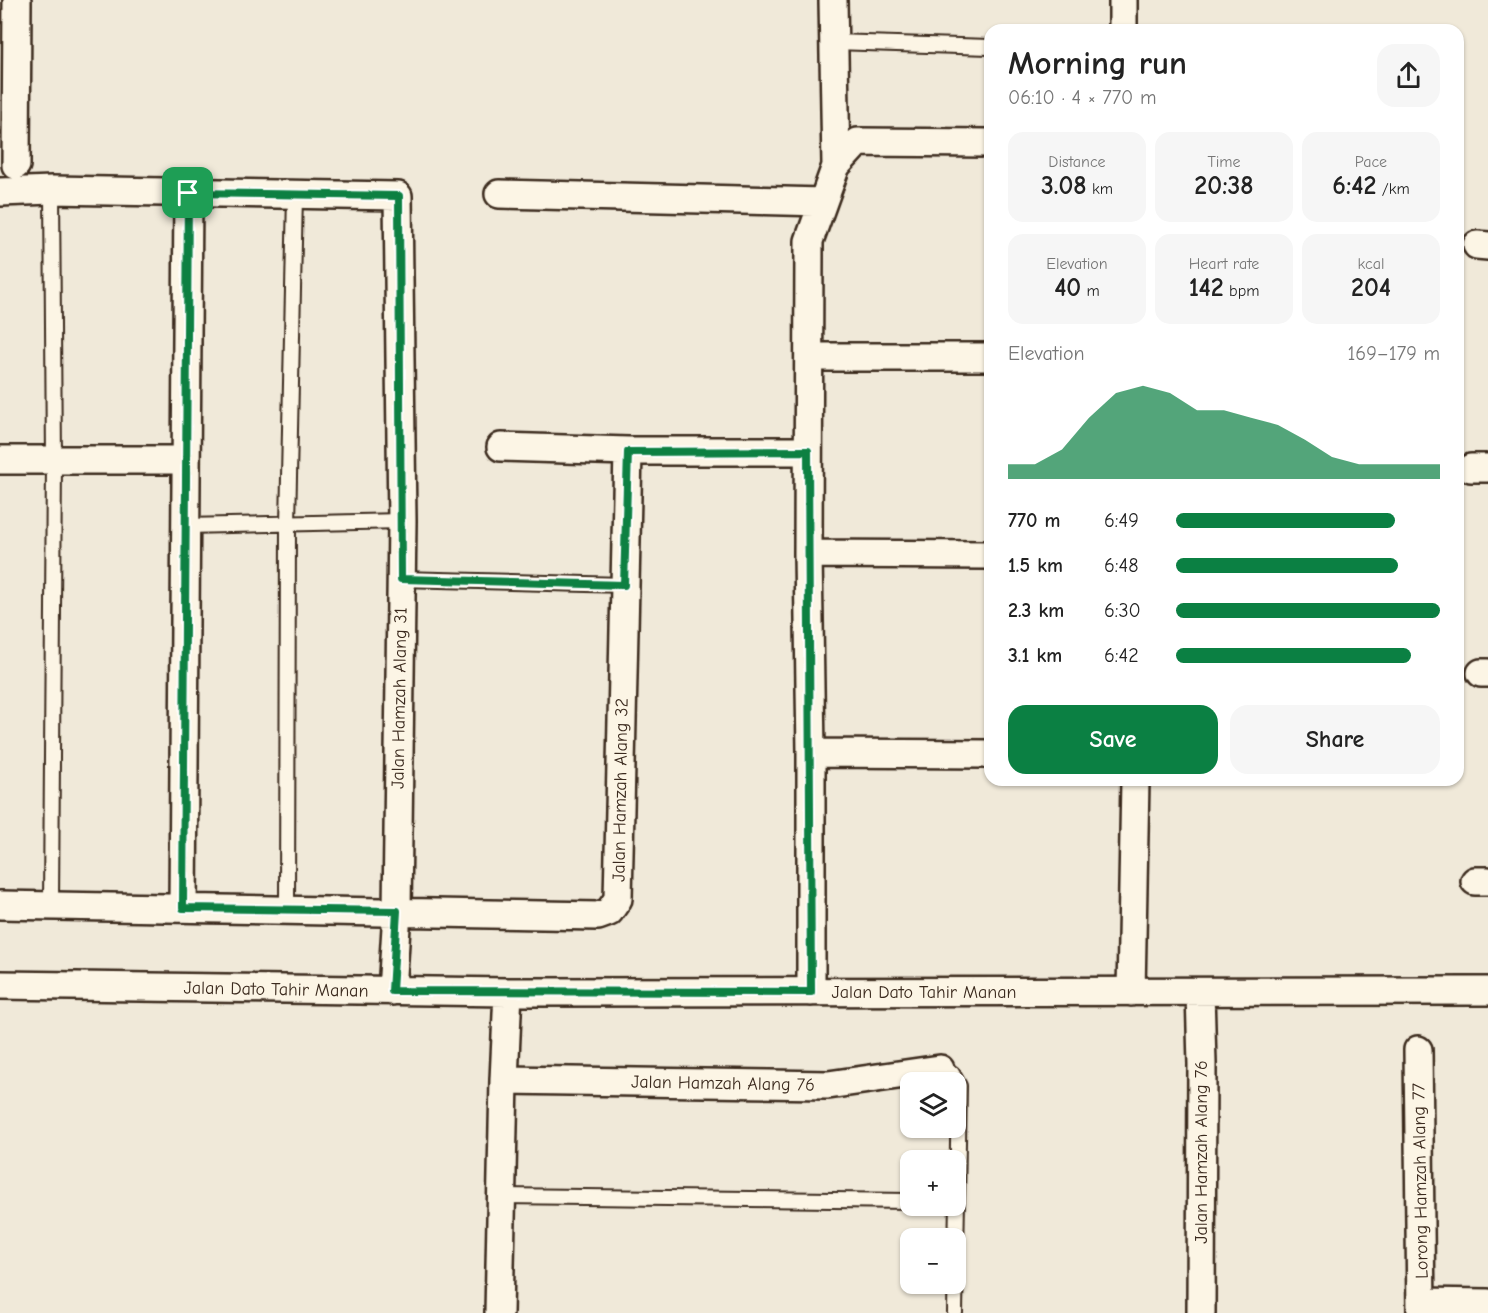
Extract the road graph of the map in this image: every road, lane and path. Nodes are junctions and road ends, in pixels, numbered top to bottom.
1 (17, 0) edge
2 (833, 0) edge
3 (1123, 0) edge
4 (1123, 24) edge
5 (834, 42) junction
6 (984, 47) edge
7 (984, 143) edge
8 (16, 165) dead end
9 (836, 166) junction
10 (52, 190) junction
11 (0, 192) edge
12 (188, 193) junction
13 (499, 194) dead end
14 (295, 195) junction
15 (823, 202) junction
16 (809, 357) junction
17 (984, 357) edge
18 (501, 447) dead end
19 (808, 451) junction
20 (628, 452) junction
21 (0, 460) edge
22 (186, 460) junction
23 (54, 461) junction
24 (402, 521) junction
25 (288, 524) junction
26 (186, 526) junction
27 (808, 555) junction
28 (984, 555) edge
29 (401, 579) junction
30 (624, 585) junction
31 (811, 753) junction
32 (984, 754) edge
33 (1135, 786) edge
34 (0, 904) edge
35 (51, 906) junction
36 (183, 908) junction
37 (287, 910) junction
38 (397, 911) junction
39 (0, 985) edge
40 (392, 991) junction
41 (1488, 991) edge
42 (508, 992) junction
43 (811, 992) junction
44 (1131, 992) junction
45 (1200, 992) junction
46 (1418, 1050) dead end
47 (940, 1069) joint
48 (504, 1080) junction
49 (958, 1150) edge
50 (501, 1196) junction
51 (900, 1201) edge
52 (957, 1216) edge
53 (1488, 1303) edge
54 (1421, 1308) edge
55 (499, 1313) edge
56 (955, 1313) edge
57 (1201, 1313) edge

1 - 8 street
2 - 5 street
3 - 4 street
5 - 6 lane
5 - 9 street
7 - 9 street
9 - 15 street
10 - 11 street
10 - 12 street
10 - 23 lane
12 - 14 street
12 - 22 street
13 - 15 street
14 - 24 street, Jalan Hamzah Alang 31
14 - 25 lane
15 - 16 street
16 - 17 street
16 - 19 street
18 - 20 street
19 - 20 street
19 - 27 street
20 - 30 street, Jalan Hamzah Alang 32
21 - 23 street
22 - 23 street
22 - 26 street
23 - 35 lane
24 - 25 lane
24 - 29 street, Jalan Hamzah Alang 31
25 - 26 lane
25 - 37 lane
26 - 36 street
27 - 28 street
27 - 31 street
29 - 30 lane
29 - 38 street, Jalan Hamzah Alang 31
30 - 38 street, Jalan Hamzah Alang 32
31 - 32 street
31 - 43 street
33 - 44 street
34 - 35 street, Jalan Hamzah Alang 32
35 - 36 street, Jalan Hamzah Alang 32
36 - 37 street, Jalan Hamzah Alang 32
37 - 38 street, Jalan Hamzah Alang 32
38 - 40 street, Jalan Hamzah Alang 31
39 - 40 street, Jalan Dato Tahir Manan
40 - 42 street, Jalan Dato Tahir Manan
41 - 45 street, Jalan Dato Tahir Manan
42 - 43 street, Jalan Dato Tahir Manan
42 - 48 street
43 - 44 street, Jalan Dato Tahir Manan
44 - 45 street, Jalan Dato Tahir Manan
45 - 57 street, Jalan Hamzah Alang 76
46 - 54 street, Lorong Hamzah Alang 77
47 - 48 street, Jalan Hamzah Alang 76
47 - 49 lane
48 - 50 street
50 - 51 lane
50 - 55 street
52 - 56 lane
53 - 54 street

